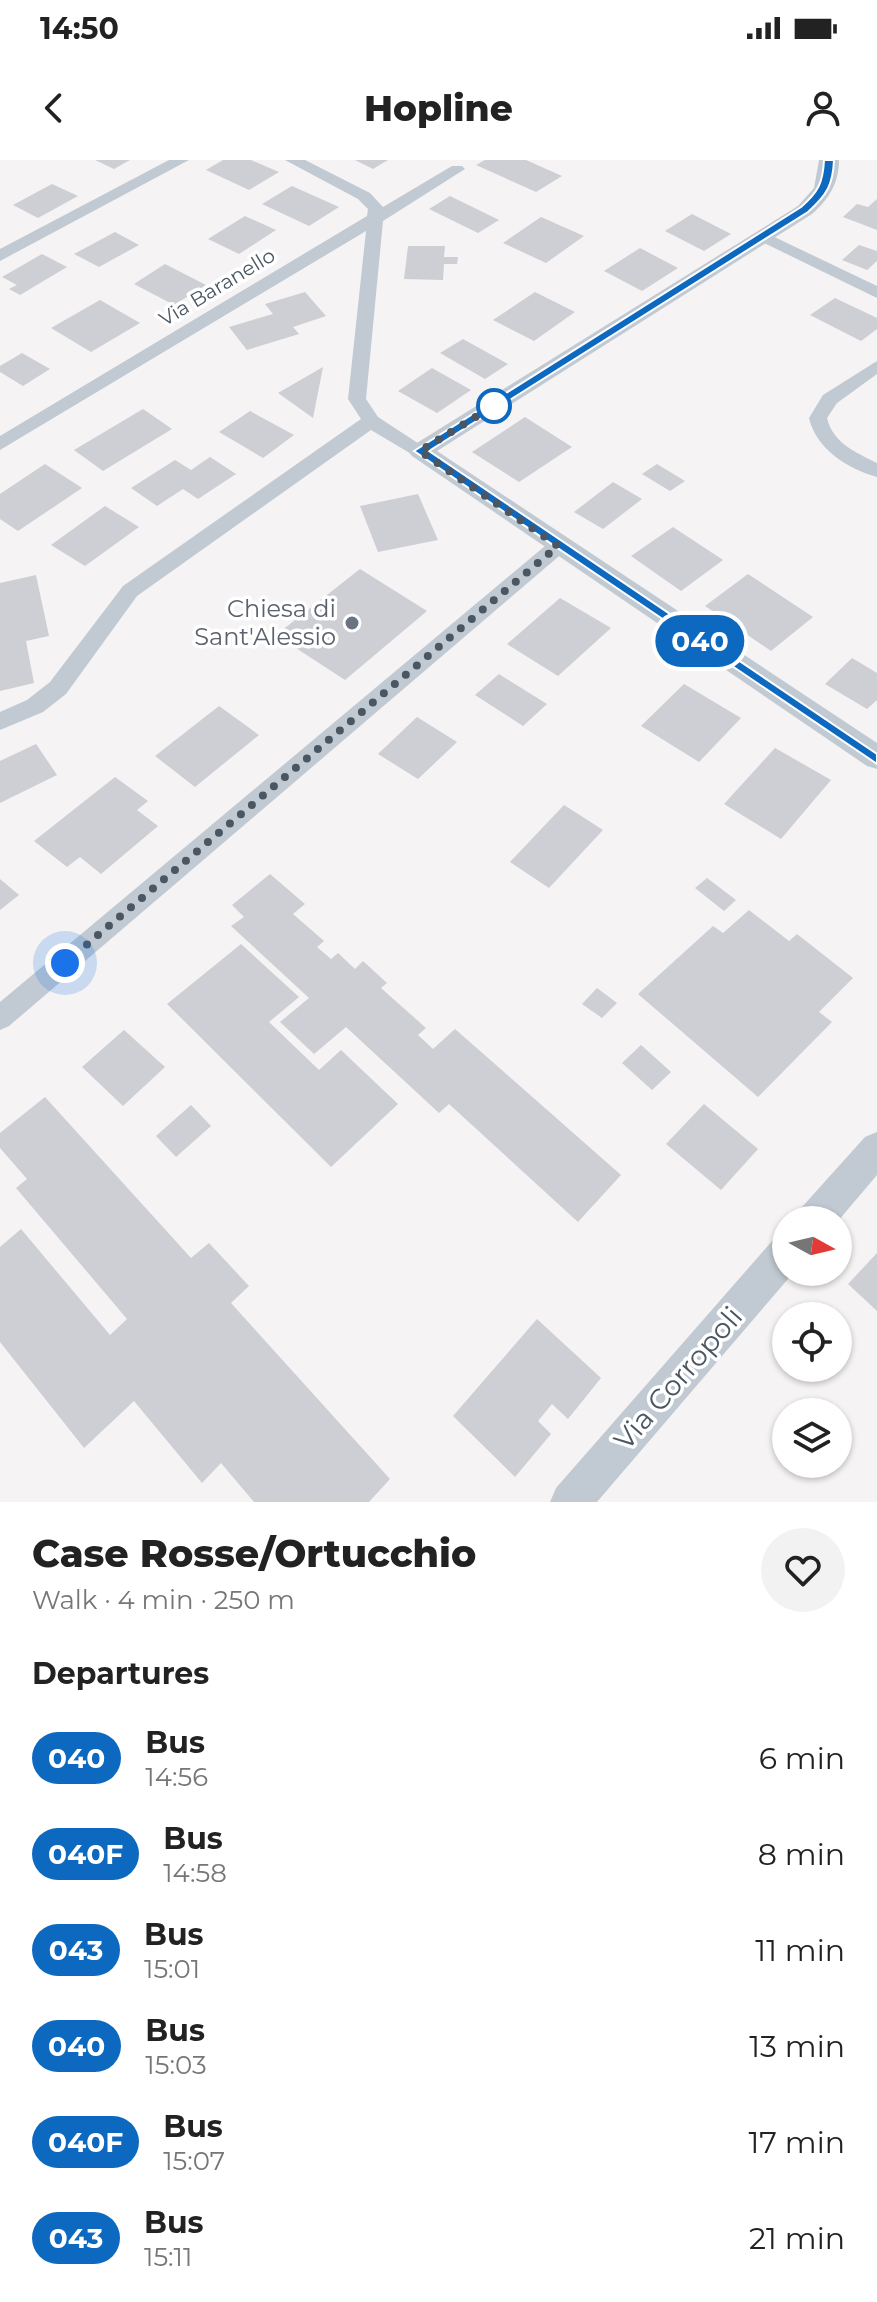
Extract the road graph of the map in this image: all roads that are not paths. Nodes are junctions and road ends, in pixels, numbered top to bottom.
1 (181, 160) edge
2 (293, 160) edge
3 (829, 160) edge
4 (457, 169) dead end
5 (377, 215) junction
6 (764, 237) junction
7 (0, 256) edge
8 (877, 293) edge
9 (877, 366) edge
10 (371, 421) junction
11 (0, 444) edge
12 (420, 451) junction
13 (877, 471) edge
14 (558, 546) junction
15 (0, 721) edge
16 (877, 758) edge
17 (0, 1018) edge
18 (877, 1149) edge
19 (827, 1206) edge
20 (772, 1269) edge
21 (570, 1502) edge

1 - 7 street
2 - 5 street
3 - 6 street
4 - 5 street, Via Baranello
5 - 10 street
5 - 11 street, Via Baranello
6 - 8 street
6 - 12 street
9 - 13 street
10 - 12 street
10 - 15 street
12 - 14 street
14 - 16 street
14 - 17 street
18 - 19 street
20 - 21 street, Via Corropoli

